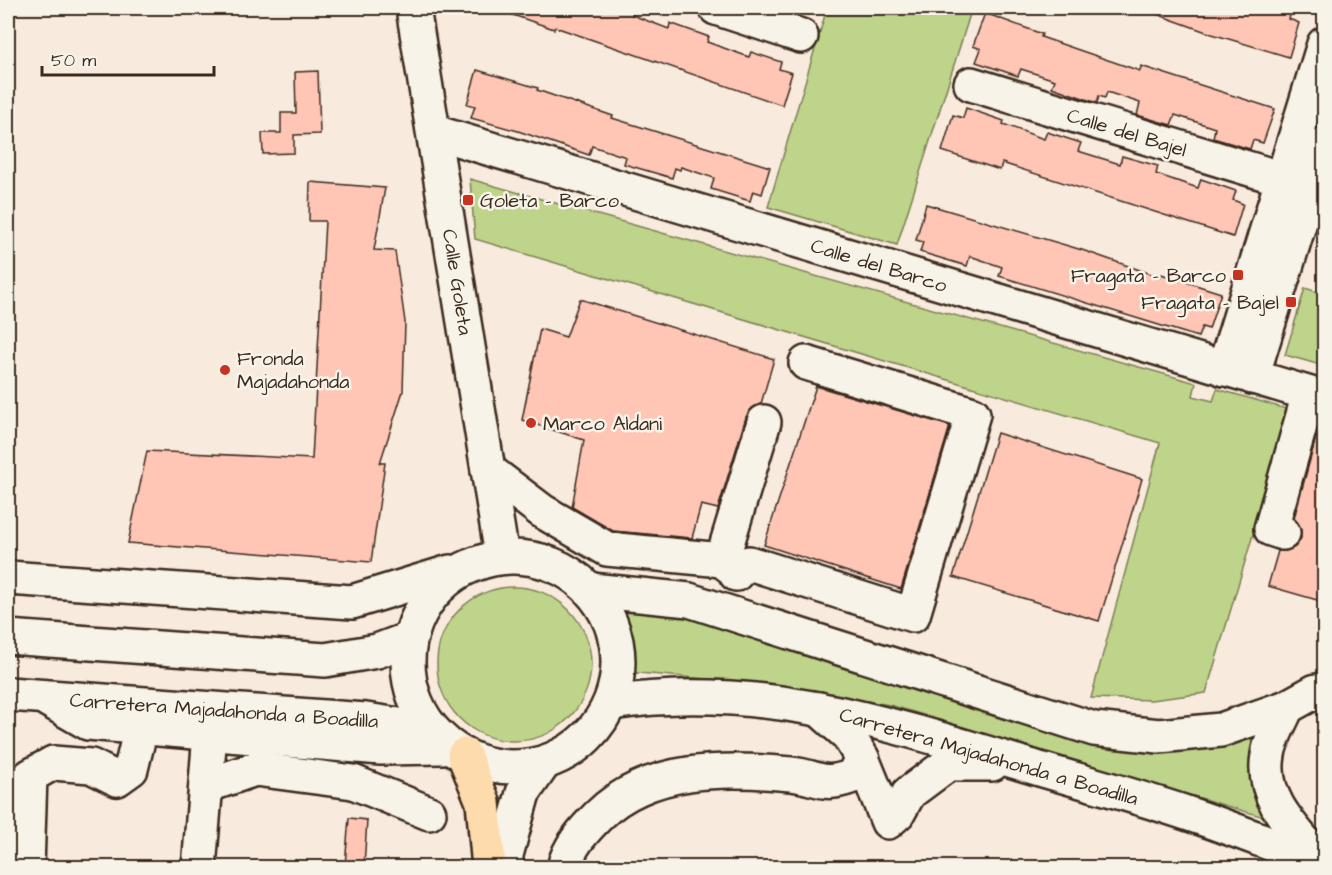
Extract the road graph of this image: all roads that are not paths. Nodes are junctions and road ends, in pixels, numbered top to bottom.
1 (413, 8) edge
2 (716, 8) edge
3 (801, 36) dead end
4 (1324, 44) edge
5 (971, 84) dead end
6 (434, 132) junction
7 (1324, 144) edge
8 (1283, 179) junction
9 (806, 363) dead end
10 (1238, 373) junction
11 (1317, 396) edge
12 (764, 422) dead end
13 (489, 470) junction
14 (1283, 532) dead end
15 (502, 556) junction
16 (729, 566) junction
17 (466, 567) junction
18 (8, 578) edge
19 (591, 590) junction
20 (723, 611) junction
21 (8, 637) edge
22 (410, 639) junction
23 (1324, 690) edge
24 (8, 693) edge
25 (41, 696) junction
26 (611, 703) junction
27 (1287, 707) junction
28 (818, 708) junction
29 (141, 728) junction
30 (210, 734) junction
31 (451, 747) junction
32 (862, 758) junction
33 (544, 763) junction
34 (1024, 764) junction
35 (206, 786) junction
36 (429, 813) dead end
37 (1324, 862) edge
38 (501, 864) edge
39 (27, 867) edge
40 (199, 867) edge
41 (564, 867) edge

1 - 6 street, Calle Goleta
2 - 3 street
4 - 8 street
5 - 8 street, Calle del Bajel
6 - 10 street, Calle del Barco
6 - 13 street, Calle Goleta
7 - 10 street
8 - 10 street
9 - 16 street
10 - 11 street, Calle del Barco
11 - 14 street
12 - 16 street
13 - 15 street, Calle Goleta
13 - 16 street
15 - 17 street
15 - 19 street, Carretera Majadahonda a Boadilla
16 - 20 street
17 - 18 street
17 - 22 street
19 - 20 street
19 - 26 street, Carretera Majadahonda a Boadilla
20 - 27 street
21 - 22 street
22 - 31 street
23 - 27 street
24 - 25 street, Carretera Majadahonda a Boadilla
25 - 29 street
25 - 31 street, Carretera Majadahonda a Boadilla
26 - 28 street, Carretera Majadahonda a Boadilla
26 - 33 street, Carretera Majadahonda a Boadilla
27 - 37 street, Carretera Majadahonda a Boadilla
28 - 32 street
28 - 34 street, Carretera Majadahonda a Boadilla
29 - 30 street
29 - 39 street
30 - 31 street
30 - 35 street
31 - 33 street, Carretera Majadahonda a Boadilla
31 - 38 highway
32 - 34 street
32 - 41 street
33 - 38 street
34 - 37 street, Carretera Majadahonda a Boadilla
35 - 36 street
35 - 40 street

